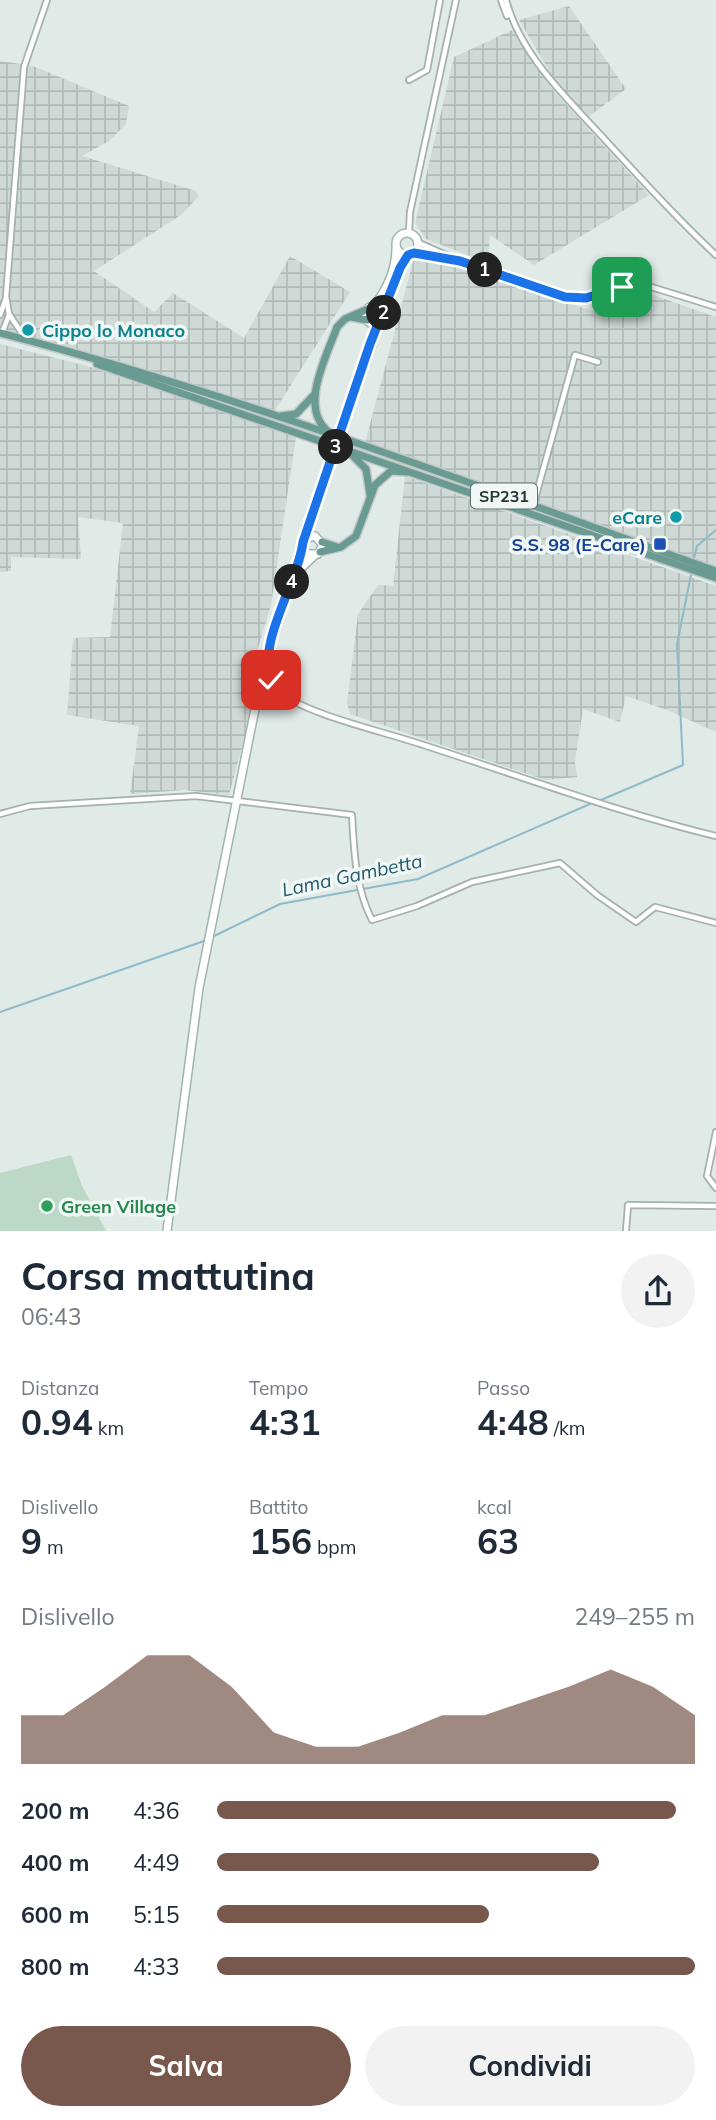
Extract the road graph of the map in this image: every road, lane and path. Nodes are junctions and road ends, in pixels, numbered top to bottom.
1 (47, 0) edge
2 (440, 0) edge
3 (456, 0) edge
4 (503, 0) edge
5 (409, 80) dead end
6 (409, 232) junction
7 (419, 243) junction
8 (397, 247) junction
9 (411, 254) junction
10 (716, 255) edge
11 (460, 261) junction
12 (6, 298) junction
13 (372, 307) junction
14 (716, 307) edge
15 (1, 308) edge
16 (9, 314) junction
17 (0, 315) edge
18 (350, 317) junction
19 (376, 320) junction
20 (0, 324) edge
21 (1, 333) edge
22 (28, 341) junction
23 (40, 344) junction
24 (598, 362) dead end
25 (315, 393) junction
26 (266, 414) junction
27 (346, 444) junction
28 (429, 476) junction
29 (370, 496) junction
30 (533, 506) junction
31 (316, 511) junction
32 (306, 538) junction
33 (320, 539) junction
34 (341, 547) junction
35 (303, 549) junction
36 (318, 554) junction
37 (716, 571) edge
38 (294, 576) junction
39 (716, 578) edge
40 (265, 661) junction
41 (258, 683) junction
42 (273, 687) junction
43 (257, 699) junction
44 (268, 702) junction
45 (293, 702) junction
46 (254, 720) junction
47 (236, 800) junction
48 (0, 814) edge
49 (716, 836) edge
50 (716, 923) edge
51 (716, 1132) edge
52 (716, 1188) edge
53 (716, 1206) edge
54 (167, 1231) edge
55 (626, 1231) edge

1 - 12 street
2 - 5 street
3 - 6 street
4 - 10 street
6 - 7 main road
6 - 8 main road
7 - 9 main road
7 - 11 street
8 - 9 main road
8 - 13 main road
9 - 11 street
9 - 19 main road
11 - 14 street
12 - 15 street
12 - 16 street
13 - 18 main road
13 - 19 main road
13 - 19 main road
15 - 17 street
16 - 21 street
16 - 22 street
18 - 19 main road
18 - 25 main road
19 - 31 main road, bridge
20 - 21 street
21 - 22 main road, SP231
22 - 23 main road, SP231
23 - 26 main road, SP231
23 - 27 main road, SP231
24 - 30 street
25 - 26 main road
25 - 27 main road
26 - 27 main road, SP231
27 - 28 main road, SP231
27 - 29 main road
27 - 30 main road, SP231
28 - 29 main road
28 - 39 main road, SP231
29 - 34 main road
30 - 37 main road, SP231
31 - 32 main road
31 - 33 main road
32 - 33 main road
32 - 35 main road
33 - 34 main road
33 - 36 main road
34 - 36 main road
35 - 36 main road
35 - 38 main road
36 - 38 main road
38 - 40 main road
40 - 41 main road
40 - 42 main road
41 - 42 main road
41 - 43 main road
42 - 44 main road
42 - 45 street
43 - 44 main road
43 - 46 main road
44 - 45 street
44 - 46 main road
45 - 49 street
46 - 47 main road
47 - 48 street
47 - 50 street
47 - 54 main road
51 - 52 street
53 - 55 street

